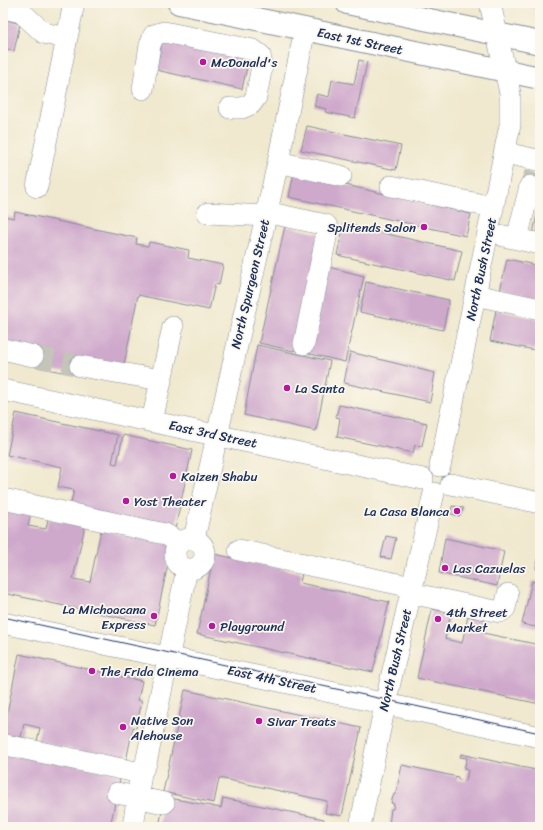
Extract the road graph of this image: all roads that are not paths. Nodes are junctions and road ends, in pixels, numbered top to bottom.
1 (74, 3) edge
2 (179, 3) edge
3 (347, 3) edge
4 (490, 3) edge
5 (3, 8) edge
6 (400, 8) edge
7 (305, 29) junction
8 (496, 34) junction
9 (66, 38) junction
10 (540, 43) edge
11 (504, 71) junction
12 (540, 78) edge
13 (143, 89) dead end
14 (230, 108) dead end
15 (505, 153) junction
16 (278, 162) junction
17 (536, 166) edge
18 (341, 176) dead end
19 (391, 186) dead end
20 (37, 187) dead end
21 (493, 207) junction
22 (208, 213) dead end
23 (266, 214) junction
24 (488, 232) junction
25 (517, 238) junction
26 (540, 244) edge
27 (475, 295) junction
28 (540, 309) edge
29 (173, 327) dead end
30 (304, 344) dead end
31 (3, 349) edge
32 (33, 356) tunnel mouth
33 (80, 366) tunnel mouth
34 (161, 380) junction
35 (3, 390) edge
36 (152, 421) junction
37 (216, 435) junction
38 (436, 485) junction
39 (3, 500) edge
40 (540, 503) edge
41 (187, 541) junction
42 (239, 550) dead end
43 (411, 590) junction
44 (508, 594) dead end
45 (3, 623) edge
46 (168, 657) junction
47 (385, 704) junction
48 (540, 737) edge
49 (6, 745) dead end
50 (142, 772) junction
51 (117, 793) dead end
52 (137, 798) junction
53 (164, 803) dead end
54 (133, 825) edge
55 (360, 827) edge

1 - 9 street
2 - 7 main road, East 1st Street
3 - 6 main road
4 - 8 street, North Bush Street
5 - 9 street
6 - 8 main road
7 - 11 main road, East 1st Street
7 - 16 street, North Spurgeon Street
8 - 10 main road
8 - 11 street, North Bush Street
9 - 20 street
11 - 12 main road, East 1st Street
11 - 15 street, North Bush Street
13 - 14 street
15 - 17 street
15 - 21 street, North Bush Street
16 - 18 street
16 - 23 street, North Spurgeon Street
17 - 25 street
19 - 21 street
21 - 24 street, North Bush Street
22 - 23 street
23 - 30 street
23 - 37 street, North Spurgeon Street
24 - 25 street
24 - 27 street, North Bush Street
25 - 26 street
27 - 28 street
27 - 38 street, North Bush Street
29 - 34 street
31 - 32 street
33 - 34 street
34 - 36 street
35 - 36 street, East 3rd Street
36 - 37 street, East 3rd Street
37 - 38 street, East 3rd Street
37 - 41 street, North Spurgeon Street
38 - 40 street, East 3rd Street
38 - 43 street, North Bush Street
39 - 41 street
41 - 46 street
42 - 43 street
43 - 44 street
43 - 47 street, North Bush Street
45 - 46 street, East 4th Street
46 - 47 street, East 4th Street
46 - 50 street
47 - 48 street, East 4th Street
47 - 55 street, North Bush Street
49 - 50 street
50 - 52 street
51 - 52 street
52 - 53 street
52 - 54 street

